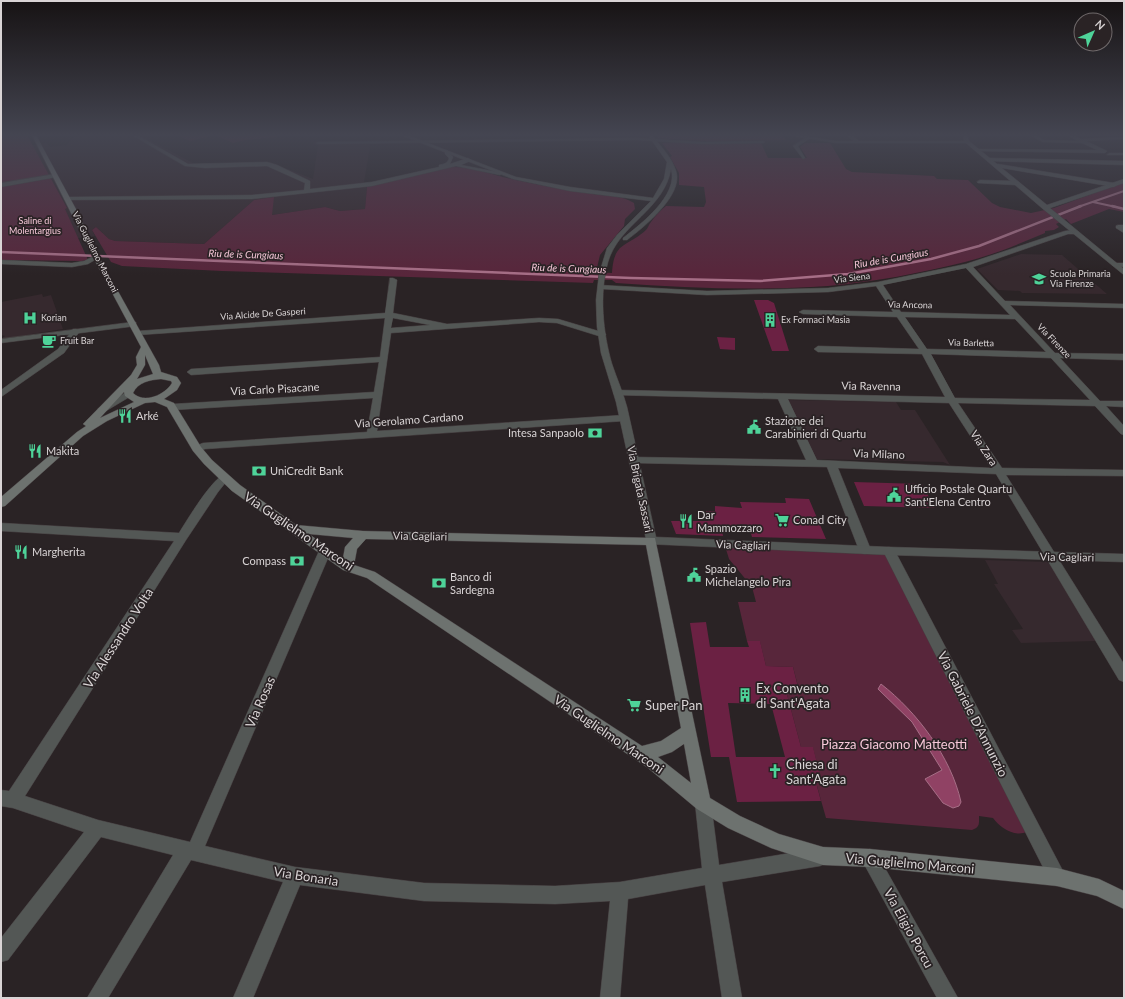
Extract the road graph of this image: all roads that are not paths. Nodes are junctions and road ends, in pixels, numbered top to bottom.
1 (21, 182) edge
2 (58, 182) edge
3 (307, 182) edge
4 (381, 182) edge
5 (532, 182) edge
6 (667, 182) edge
7 (673, 182) edge
8 (980, 182) dead end
9 (1093, 182) edge
10 (1122, 182) edge
11 (1016, 183) joint
12 (1, 185) edge
13 (674, 185) junction
14 (1114, 185) junction
15 (307, 191) junction
16 (661, 191) junction
17 (634, 197) junction
18 (97, 199) junction
19 (655, 200) junction
20 (69, 203) junction
21 (1047, 209) junction
22 (638, 218) junction
23 (648, 220) junction
24 (1124, 227) edge
25 (1124, 231) edge
26 (1074, 232) junction
27 (611, 250) junction
28 (93, 259) junction
29 (1, 262) edge
30 (78, 265) junction
31 (1115, 265) junction
32 (1124, 265) edge
33 (968, 266) junction
34 (101, 267) junction
35 (1124, 273) edge
36 (393, 280) dead end
37 (602, 280) junction
38 (878, 284) junction
39 (1002, 304) junction
40 (1124, 306) edge
41 (803, 312) dead end
42 (389, 315) junction
43 (900, 315) junction
44 (1017, 317) junction
45 (133, 324) junction
46 (445, 326) junction
47 (76, 331) junction
48 (387, 331) junction
49 (138, 333) junction
50 (602, 334) junction
51 (1, 341) edge
52 (145, 348) junction
53 (818, 348) dead end
54 (925, 352) junction
55 (1053, 355) junction
56 (1124, 357) edge
57 (384, 359) junction
58 (191, 372) dead end
59 (161, 376) junction
60 (140, 381) junction
61 (170, 392) junction
62 (618, 393) junction
63 (1, 394) edge
64 (128, 394) junction
65 (378, 395) junction
66 (782, 397) junction
67 (156, 399) junction
68 (951, 399) junction
69 (145, 400) junction
70 (1098, 403) junction
71 (1124, 404) edge
72 (172, 406) junction
73 (103, 409) junction
74 (624, 418) junction
75 (1124, 432) edge
76 (80, 434) junction
77 (372, 434) junction
78 (197, 449) junction
79 (634, 460) junction
80 (813, 464) junction
81 (831, 464) junction
82 (998, 471) junction
83 (1124, 473) edge
84 (225, 477) junction
85 (1, 503) edge
86 (1, 527) edge
87 (296, 529) junction
88 (363, 535) junction
89 (182, 537) junction
90 (651, 541) junction
91 (865, 550) junction
92 (325, 551) junction
93 (889, 551) junction
94 (1051, 556) junction
95 (1124, 558) edge
96 (347, 567) junction
97 (1124, 676) edge
98 (688, 730) junction
99 (641, 754) junction
100 (7, 799) edge
101 (703, 803) junction
102 (98, 828) junction
103 (190, 851) junction
104 (823, 856) junction
105 (870, 858) junction
106 (295, 876) junction
107 (712, 876) junction
108 (1057, 877) junction
109 (620, 891) junction
110 (1124, 900) edge
111 (1, 953) edge
112 (97, 998) edge
113 (243, 998) edge
114 (610, 998) edge
115 (732, 998) edge
116 (948, 998) edge

1 - 12 street
2 - 20 main road, Via Guglielmo Marconi
3 - 15 street
4 - 15 street
5 - 17 street
6 - 16 street, Via Brigata Sassari
7 - 13 street, Via Brigata Sassari
8 - 11 street
9 - 14 street
10 - 14 street
11 - 21 street
13 - 19 street
13 - 23 street, Via Brigata Sassari
14 - 21 street
15 - 18 street
16 - 17 street
16 - 19 street, Via Brigata Sassari
17 - 19 street
17 - 22 street
18 - 20 street
18 - 20 street
18 - 20 street
19 - 22 street, Via Brigata Sassari
19 - 23 street
20 - 28 main road, Via Guglielmo Marconi
21 - 26 street
22 - 27 street, Via Brigata Sassari
23 - 27 street, Via Brigata Sassari
24 - 25 street
26 - 31 street
26 - 33 street, Via Siena
27 - 37 street, Via Brigata Sassari
28 - 30 street
28 - 34 main road, Via Guglielmo Marconi
29 - 30 street
30 - 34 street
31 - 32 street
31 - 35 street
33 - 38 street, Via Siena
33 - 39 street, Via Firenze
34 - 45 main road, Via Guglielmo Marconi
36 - 42 street
37 - 38 street, Via Siena
37 - 50 street, Via Brigata Sassari
38 - 43 street, Via Zara
39 - 40 street
39 - 44 street, Via Firenze
41 - 43 street, Via Ancona
42 - 46 street, Via Alcide De Gasperi
42 - 48 street
42 - 49 street, Via Alcide De Gasperi
43 - 44 street, Via Ancona
43 - 54 street, Via Zara
44 - 55 street, Via Firenze
45 - 47 street
45 - 49 main road, Via Guglielmo Marconi
46 - 48 street
46 - 50 street
47 - 51 street
47 - 63 street
48 - 57 street
49 - 52 main road, Via Guglielmo Marconi
50 - 62 street, Via Brigata Sassari
52 - 59 main road, Via Guglielmo Marconi
52 - 60 main road, Via Guglielmo Marconi
52 - 73 main road
53 - 54 street, Via Barletta
54 - 55 street, Via Barletta
54 - 68 street, Via Zara
55 - 56 street, Via Barletta
55 - 70 street, Via Firenze
57 - 58 street
57 - 65 street
59 - 60 main road
59 - 61 main road, Via Guglielmo Marconi
60 - 64 main road
61 - 67 main road
61 - 72 main road, Via Guglielmo Marconi
62 - 66 street, Via Ravenna
62 - 74 street, Via Brigata Sassari
64 - 69 main road
64 - 73 street
65 - 72 street, Via Carlo Pisacane
65 - 77 street
66 - 68 street, Via Ravenna
66 - 80 street
67 - 69 main road
67 - 72 main road
68 - 70 street, Via Ravenna
68 - 82 street, Via Zara
69 - 76 main road
70 - 71 street, Via Ravenna
70 - 75 street, Via Firenze
72 - 78 main road, Via Guglielmo Marconi
73 - 76 main road
74 - 77 street, Via Gerolamo Cardano
74 - 79 street, Via Brigata Sassari
76 - 85 main road
77 - 78 street, Via Gerolamo Cardano
78 - 84 main road, Via Guglielmo Marconi
79 - 80 street, Via Milano
79 - 90 street, Via Brigata Sassari
80 - 81 street, Via Milano
81 - 82 street, Via Milano
81 - 91 street
82 - 83 street, Via Milano
82 - 94 street, Via Zara
84 - 87 main road, Via Guglielmo Marconi
84 - 89 street, Via Alessandro Volta
86 - 89 street
87 - 88 main road, Via Cagliari
87 - 92 main road, Via Guglielmo Marconi
88 - 90 main road, Via Cagliari
88 - 96 main road
89 - 100 street, Via Alessandro Volta
90 - 91 street, Via Cagliari
90 - 98 main road, Via Brigata Sassari
91 - 93 street, Via Cagliari
92 - 96 main road, Via Guglielmo Marconi
92 - 103 street, Via Rosas
93 - 94 street, Via Cagliari
93 - 108 street, Via Gabriele D'Annunzio
94 - 95 street, Via Cagliari
94 - 97 street, Via Zara
96 - 99 main road, Via Guglielmo Marconi
98 - 99 main road
98 - 101 main road, Via Brigata Sassari
99 - 101 main road, Via Guglielmo Marconi
100 - 102 street, Via Bonaria
101 - 104 main road, Via Guglielmo Marconi
101 - 107 street
102 - 103 street, Via Bonaria
102 - 111 street
103 - 106 street, Via Bonaria
103 - 112 street, Via Rosas
104 - 105 main road, Via Guglielmo Marconi
104 - 107 street, Via Bonaria
105 - 108 main road, Via Guglielmo Marconi
105 - 116 street, Via Eligio Porcu
106 - 109 street, Via Bonaria
106 - 113 street
107 - 109 street, Via Bonaria
107 - 115 street
108 - 110 main road, Via Guglielmo Marconi
109 - 114 street

